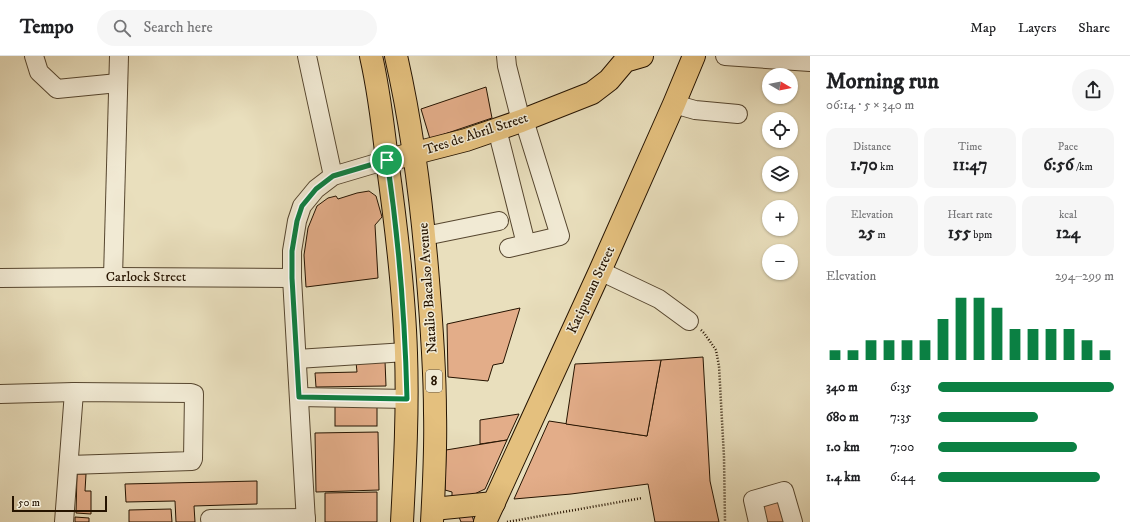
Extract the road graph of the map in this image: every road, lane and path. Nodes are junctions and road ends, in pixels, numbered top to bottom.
1 (34, 56) edge
2 (119, 56) edge
3 (307, 56) edge
4 (371, 56) edge
5 (396, 56) edge
6 (506, 56) edge
7 (694, 56) edge
8 (725, 56) edge
9 (631, 58) edge
10 (810, 62) edge
11 (118, 83) junction
12 (674, 104) junction
13 (738, 114) dead end
14 (523, 121) junction
15 (498, 129) junction
16 (415, 153) junction
17 (387, 160) junction
18 (333, 176) junction
19 (499, 221) dead end
20 (424, 236) junction
21 (600, 271) junction
22 (113, 277) junction
23 (0, 278) edge
24 (292, 278) junction
25 (689, 321) joint
26 (406, 352) junction
27 (297, 359) junction
28 (74, 392) junction
29 (0, 394) edge
30 (299, 397) junction
31 (407, 399) junction
32 (69, 465) junction
33 (642, 498) dead end
34 (489, 513) edge
35 (432, 515) edge
36 (210, 519) dead end
37 (306, 520) edge
38 (64, 522) edge
39 (402, 522) edge
40 (507, 522) edge
41 (725, 522) edge
42 (758, 522) edge
43 (793, 522) edge

1 - 11 street
2 - 11 street
3 - 18 street
4 - 17 main road, Natalio Bacalso Avenue / 8
5 - 16 main road, Natalio Bacalso Avenue / 8
6 - 14 street
7 - 12 main road, Katipunan Street
8 - 10 street
9 - 14 main road, Tres de Abril Street
11 - 22 street
12 - 13 street
12 - 21 main road, Katipunan Street
14 - 15 main road, Tres de Abril Street
14 - 15 street
15 - 16 main road, Tres de Abril Street
16 - 17 main road, Tres de Abril Street
16 - 20 main road, Natalio Bacalso Avenue / 8
17 - 18 street, Tres de Abril Street
17 - 26 main road, Natalio Bacalso Avenue / 8
18 - 24 street, Tres de Abril Street
19 - 20 street
20 - 35 main road, Natalio Bacalso Avenue / 8
21 - 25 street
21 - 34 main road, Katipunan Street
22 - 23 street, Carlock Street
22 - 24 street, Carlock Street
24 - 27 street, Tres de Abril Street
25 - 41 path
26 - 27 street
26 - 31 main road, Natalio Bacalso Avenue / 8
27 - 30 street, Tres de Abril Street
28 - 29 street
28 - 32 street
28 - 32 street
30 - 31 street
30 - 37 street, Tres de Abril Street
31 - 39 main road, Natalio Bacalso Avenue / 8
32 - 38 street
33 - 40 path
34 - 35 main road
36 - 37 street
42 - 43 street

